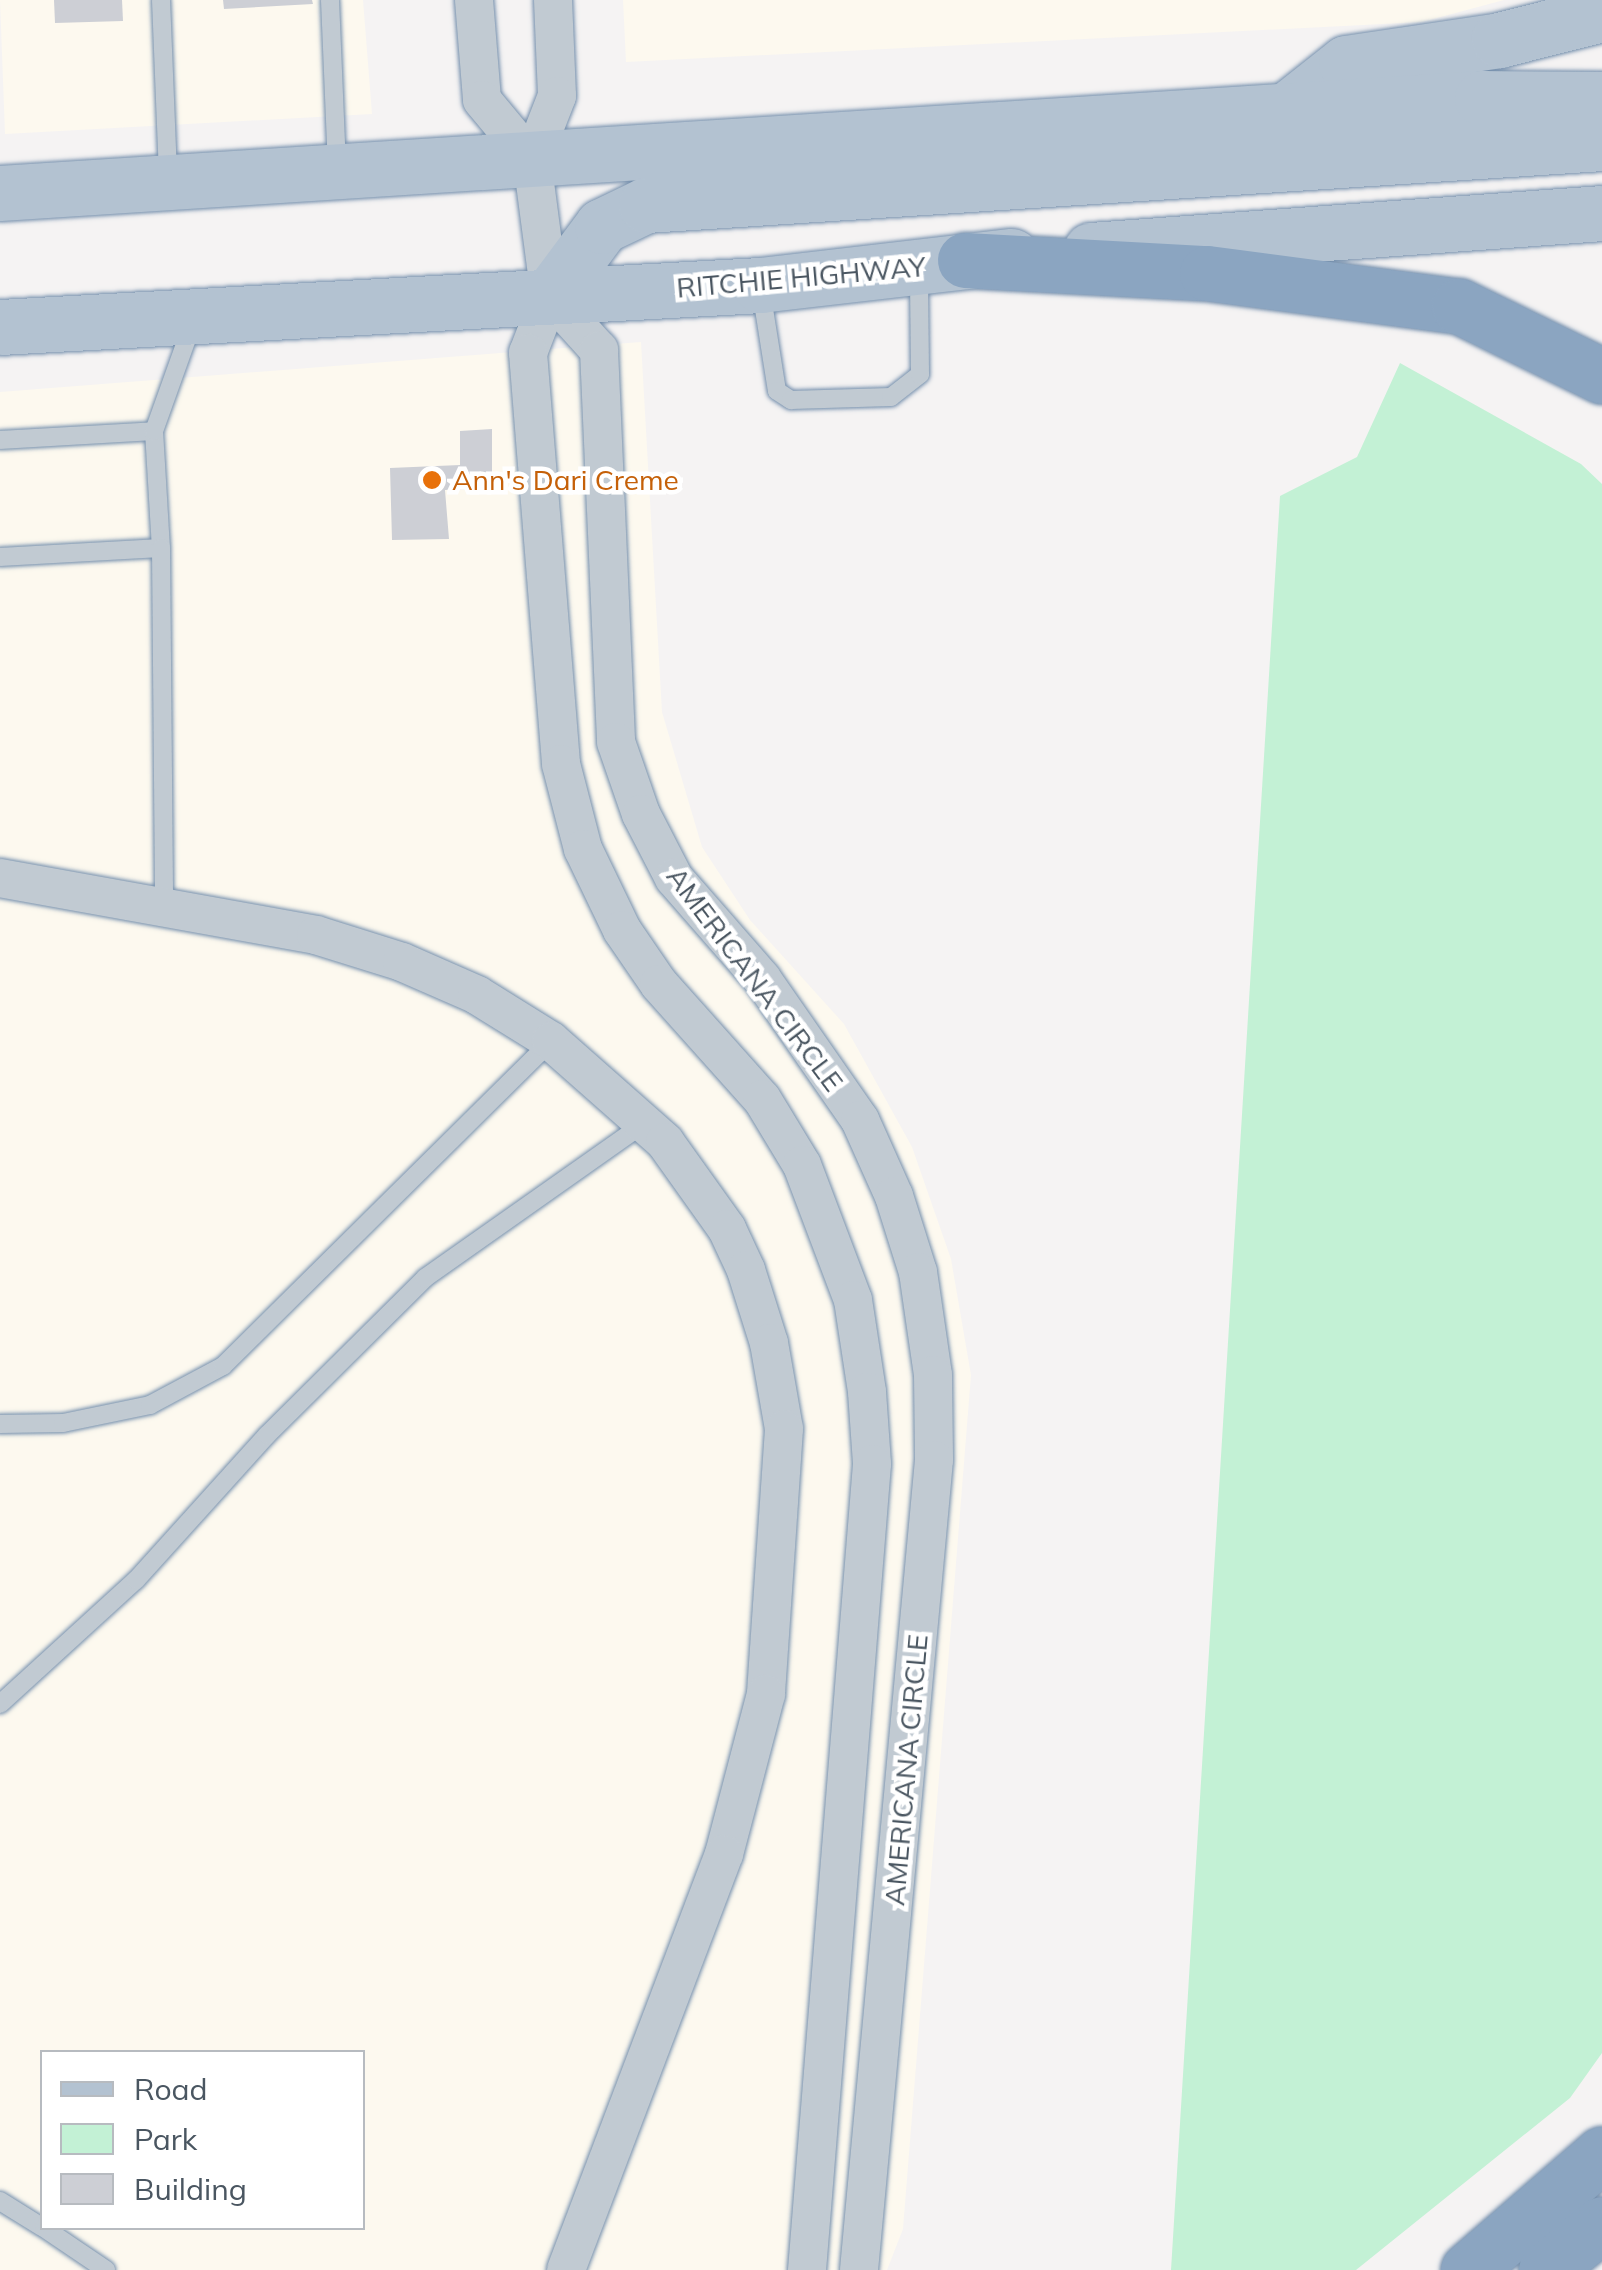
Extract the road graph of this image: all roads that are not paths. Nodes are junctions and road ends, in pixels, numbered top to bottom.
1 (161, 0) edge
2 (330, 0) edge
3 (474, 0) edge
4 (553, 0) edge
5 (1602, 14) edge
6 (1602, 99) edge
7 (1283, 113) junction
8 (1602, 142) edge
9 (532, 160) junction
10 (337, 172) junction
11 (168, 182) junction
12 (0, 193) edge
13 (1602, 213) edge
14 (942, 263) junction
15 (760, 285) junction
16 (550, 296) junction
17 (195, 316) junction
18 (0, 327) edge
19 (1602, 376) edge
20 (154, 431) junction
21 (0, 440) edge
22 (161, 548) junction
23 (0, 558) edge
24 (0, 878) edge
25 (164, 906) junction
26 (551, 1041) junction
27 (645, 1123) junction
28 (0, 1424) edge
29 (0, 1704) edge
30 (1602, 2154) edge
31 (0, 2200) edge
32 (1602, 2224) edge
33 (40, 2225) edge
34 (47, 2230) edge
35 (106, 2270) edge
36 (566, 2270) edge
37 (807, 2270) edge
38 (860, 2270) edge
39 (1468, 2270) edge
40 (1546, 2270) edge

1 - 11 lane
2 - 10 lane
3 - 9 street
4 - 9 street, AMERICANA CIRCLE
5 - 7 main road
6 - 7 main road
7 - 9 main road
8 - 16 main road
9 - 10 main road
9 - 16 street, AMERICANA CIRCLE
10 - 11 main road
11 - 12 main road
13 - 14 main road, RITCHIE HIGHWAY
14 - 15 main road, RITCHIE HIGHWAY
14 - 15 lane
14 - 19 highway
15 - 16 main road, RITCHIE HIGHWAY
16 - 17 main road, RITCHIE HIGHWAY
16 - 37 street, AMERICANA CIRCLE
16 - 38 street, AMERICANA CIRCLE
17 - 18 main road, RITCHIE HIGHWAY
17 - 20 lane
20 - 21 lane
20 - 22 lane
22 - 23 lane
22 - 25 lane
24 - 25 street
25 - 26 street
26 - 27 street
26 - 28 lane
27 - 29 lane
27 - 36 street
30 - 39 highway
31 - 33 lane
32 - 40 highway
34 - 35 lane

